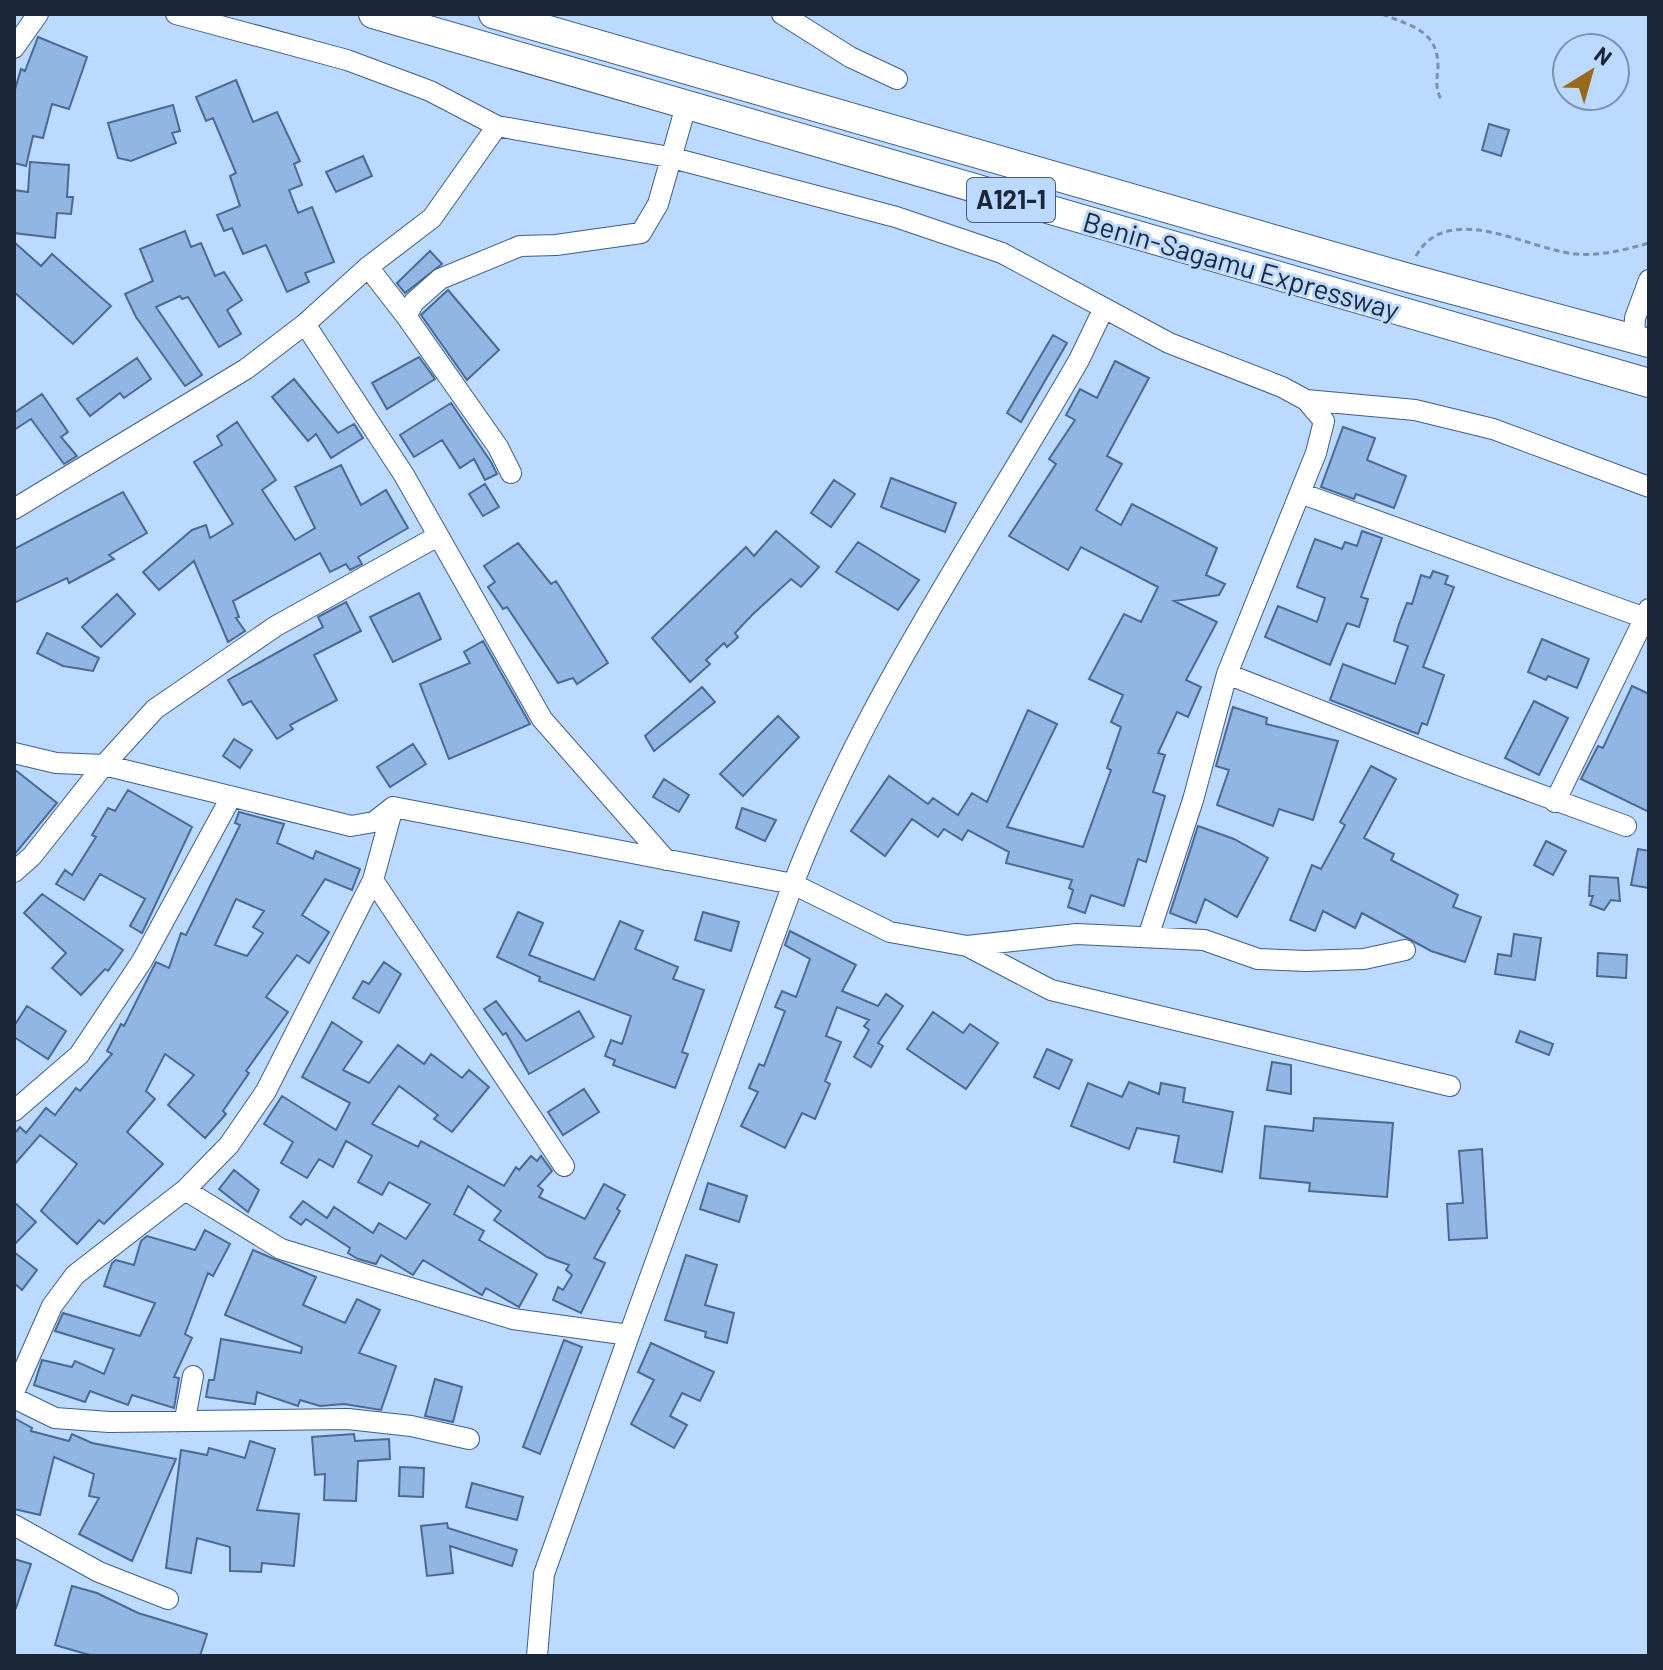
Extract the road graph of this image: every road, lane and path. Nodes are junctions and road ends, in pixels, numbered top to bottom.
1 (38, 14) edge
2 (176, 14) edge
3 (373, 14) edge
4 (493, 14) edge
5 (782, 14) edge
6 (1382, 14) edge
7 (14, 48) edge
8 (897, 79) dead end
9 (1441, 99) dead end
10 (686, 106) junction
11 (497, 126) junction
12 (669, 157) junction
13 (1649, 243) edge
14 (368, 267) junction
15 (1405, 277) junction
16 (1649, 280) edge
17 (1103, 310) junction
18 (406, 316) junction
19 (305, 324) junction
20 (1641, 341) edge
21 (1649, 383) edge
22 (1306, 400) junction
23 (511, 473) dead end
24 (1649, 487) edge
25 (1300, 493) junction
26 (14, 509) edge
27 (438, 536) junction
28 (1647, 614) edge
29 (1227, 674) junction
30 (14, 753) edge
31 (104, 765) junction
32 (230, 799) junction
33 (1555, 802) junction
34 (393, 807) junction
35 (1626, 826) dead end
36 (666, 860) junction
37 (14, 872) edge
38 (373, 880) junction
39 (793, 884) junction
40 (1148, 937) junction
41 (967, 946) junction
42 (1405, 950) dead end
43 (1450, 1086) dead end
44 (14, 1111) edge
45 (564, 1166) dead end
46 (185, 1190) junction
47 (629, 1335) junction
48 (193, 1376) dead end
49 (14, 1392) edge
50 (14, 1398) edge
51 (185, 1419) junction
52 (469, 1439) dead end
53 (14, 1525) edge
54 (168, 1599) dead end
55 (537, 1656) edge

1 - 7 street
2 - 11 street
3 - 10 highway, Benin-Sagamu Expressway / A121-1
4 - 15 highway, Benin-Sagamu Expressway / A121-1
5 - 8 street
6 - 9 path
10 - 12 street
10 - 21 highway, Benin-Sagamu Expressway / A121-1
11 - 12 street
11 - 14 street
12 - 17 street
12 - 18 street
13 - 15 path
14 - 18 street
14 - 19 street
15 - 20 highway, Benin-Sagamu Expressway / A121-1
16 - 20 street
17 - 22 street
17 - 39 street
18 - 23 street
19 - 26 street
19 - 27 street
22 - 24 street
22 - 25 street
25 - 28 street
25 - 29 street
27 - 31 street
27 - 36 street
28 - 33 street
29 - 33 street
29 - 40 street
30 - 31 street
31 - 32 street
31 - 37 street
32 - 34 street
32 - 44 street
33 - 35 street
34 - 36 street
34 - 38 street
36 - 39 street
38 - 45 street
38 - 46 street
39 - 41 street
39 - 47 street
40 - 41 street
40 - 42 street
41 - 43 street
46 - 47 street
46 - 49 street
47 - 55 street
48 - 51 street
50 - 51 street
51 - 52 street
53 - 54 street

